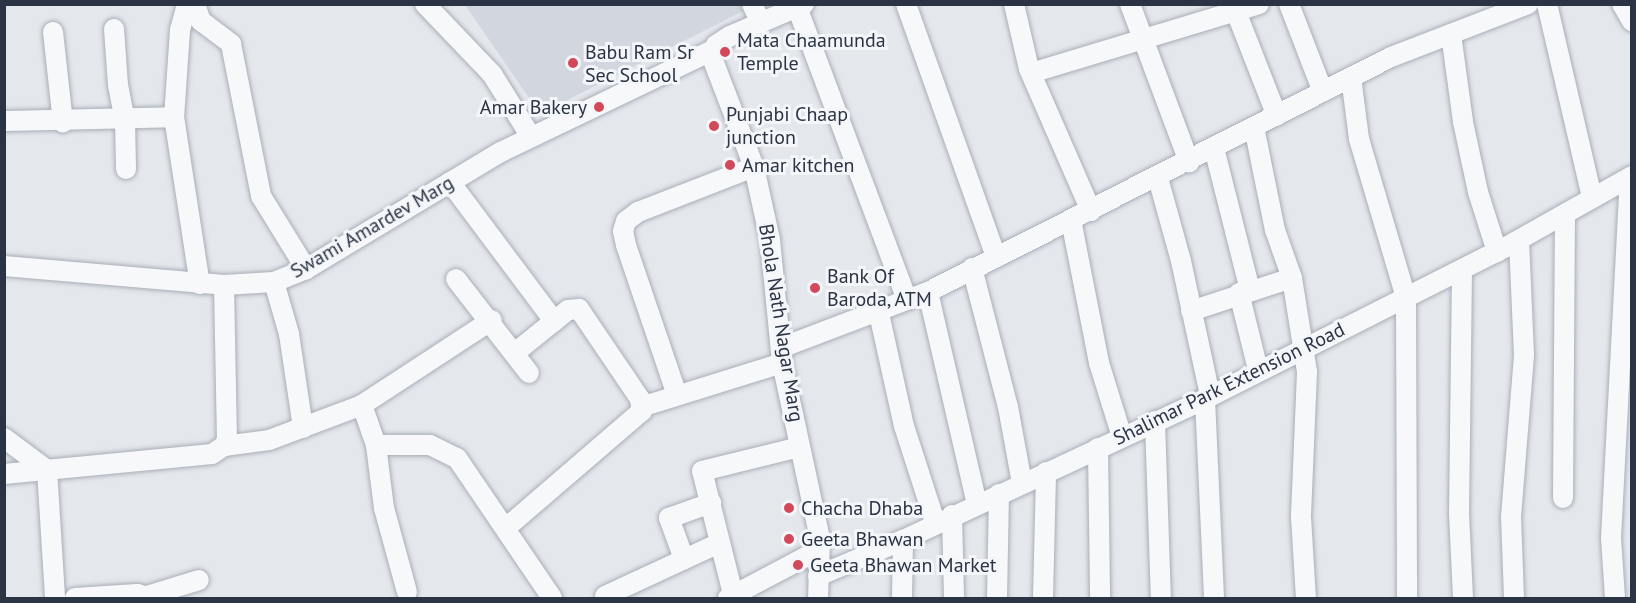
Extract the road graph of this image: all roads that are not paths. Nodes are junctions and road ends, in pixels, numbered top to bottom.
1 (187, 4) edge
2 (195, 4) edge
3 (426, 4) edge
4 (752, 4) edge
5 (906, 4) edge
6 (1014, 4) edge
7 (1130, 4) edge
8 (1259, 4) edge
9 (1289, 4) edge
10 (1528, 4) edge
11 (1547, 4) edge
12 (1622, 4) edge
13 (801, 6) edge
14 (1235, 8) edge
15 (1632, 21) edge
16 (761, 22) junction
17 (114, 29) dead end
18 (53, 32) dead end
19 (1451, 34) junction
20 (1143, 38) junction
21 (711, 53) junction
22 (1031, 73) junction
23 (1352, 77) junction
24 (1323, 92) junction
25 (1277, 116) junction
26 (174, 117) junction
27 (125, 120) junction
28 (4, 121) edge
29 (63, 122) junction
30 (1254, 127) junction
31 (531, 137) junction
32 (1214, 148) junction
33 (1189, 162) junction
34 (754, 167) junction
35 (126, 169) dead end
36 (1631, 176) edge
37 (1158, 178) junction
38 (450, 182) junction
39 (1592, 198) junction
40 (1091, 212) junction
41 (1565, 214) junction
42 (1071, 220) junction
43 (1519, 240) junction
44 (1629, 240) edge
45 (1497, 252) junction
46 (996, 257) junction
47 (4, 266) edge
48 (972, 268) junction
49 (306, 269) junction
50 (1462, 270) junction
51 (1292, 278) junction
52 (456, 279) dead end
53 (274, 282) junction
54 (200, 284) junction
55 (224, 285) junction
56 (1245, 291) junction
57 (928, 292) junction
58 (906, 297) junction
59 (1406, 298) junction
60 (878, 309) junction
61 (1191, 311) junction
62 (492, 320) junction
63 (554, 321) junction
64 (1626, 327) edge
65 (1304, 346) junction
66 (516, 352) junction
67 (783, 355) junction
68 (1258, 370) junction
69 (529, 373) dead end
70 (677, 396) junction
71 (1207, 397) junction
72 (362, 405) junction
73 (641, 406) junction
74 (1155, 421) junction
75 (303, 428) junction
76 (1122, 437) junction
77 (4, 438) edge
78 (376, 445) junction
79 (224, 446) junction
80 (800, 447) junction
81 (1098, 448) junction
82 (47, 470) junction
83 (1046, 472) junction
84 (4, 474) edge
85 (1022, 483) junction
86 (999, 494) junction
87 (1563, 498) dead end
88 (711, 503) junction
89 (976, 504) junction
90 (944, 519) junction
91 (507, 527) junction
92 (903, 540) junction
93 (719, 543) junction
94 (819, 550) junction
95 (684, 559) junction
96 (818, 576) junction
97 (199, 580) dead end
98 (407, 592) dead end
99 (605, 596) dead end
100 (152, 597) edge
101 (732, 597) edge
102 (55, 598) edge
103 (75, 598) edge
104 (552, 598) edge
105 (818, 598) edge
106 (902, 598) edge
107 (954, 598) edge
108 (997, 598) edge
109 (1043, 598) edge
110 (1100, 598) edge
111 (1161, 598) edge
112 (1214, 598) edge
113 (1306, 598) edge
114 (1407, 598) edge
115 (1463, 598) edge
116 (1514, 598) edge
117 (1615, 598) edge

1 - 26 street
2 - 49 street
3 - 31 street
4 - 16 street
5 - 46 street
6 - 22 street
7 - 20 street
8 - 14 street
9 - 24 street
10 - 19 street
11 - 39 street
12 - 15 street
13 - 16 street, Swami Amardev Marg
13 - 58 street
14 - 20 street
14 - 25 street
16 - 21 street, Swami Amardev Marg
17 - 27 street
18 - 29 street
19 - 23 street
19 - 45 street
20 - 22 street
20 - 33 street
21 - 31 street, Swami Amardev Marg
21 - 34 street, Bhola Nath Nagar Marg
22 - 40 street
23 - 24 street
23 - 59 street
24 - 25 street
25 - 30 street
26 - 27 street
26 - 54 street
27 - 29 street
27 - 35 street
28 - 29 street
30 - 32 street
30 - 51 street
31 - 38 street, Swami Amardev Marg
32 - 33 street
32 - 56 street
33 - 37 street
34 - 67 street, Bhola Nath Nagar Marg
34 - 70 street
36 - 39 street, Shalimar Park Extension Road
36 - 44 street
37 - 40 street
37 - 61 street
38 - 49 street, Swami Amardev Marg
38 - 63 street
39 - 41 street, Shalimar Park Extension Road
40 - 42 street
41 - 43 street, Shalimar Park Extension Road
41 - 87 street
42 - 46 street
42 - 76 street
43 - 45 street, Shalimar Park Extension Road
43 - 116 street
44 - 64 street
45 - 50 street, Shalimar Park Extension Road
46 - 48 street
47 - 54 street, Swami Amardev Marg
48 - 57 street
48 - 85 street
49 - 53 street, Swami Amardev Marg
50 - 59 street, Shalimar Park Extension Road
50 - 115 street
51 - 56 street
51 - 65 street
52 - 62 street
53 - 55 street, Swami Amardev Marg
53 - 75 street
54 - 55 street, Swami Amardev Marg
55 - 79 street
56 - 61 street
56 - 68 street
57 - 58 street
57 - 89 street
58 - 60 street
59 - 65 street, Shalimar Park Extension Road
59 - 114 street
60 - 67 street
60 - 90 street
61 - 71 street
62 - 66 street
62 - 72 street
63 - 66 street
63 - 73 street
64 - 117 street
65 - 68 street, Shalimar Park Extension Road
65 - 113 street
66 - 69 street
67 - 70 street
67 - 80 street, Bhola Nath Nagar Marg
68 - 71 street, Shalimar Park Extension Road
70 - 73 street
71 - 74 street, Shalimar Park Extension Road
71 - 112 street
72 - 75 street
72 - 78 street
73 - 91 street
74 - 76 street, Shalimar Park Extension Road
74 - 111 street
75 - 79 street
76 - 81 street, Shalimar Park Extension Road
77 - 82 street
78 - 91 street
78 - 98 street
79 - 82 street
80 - 88 street
80 - 94 street, Bhola Nath Nagar Marg
81 - 83 street, Shalimar Park Extension Road
81 - 110 street
82 - 84 street
82 - 102 street
83 - 85 street, Shalimar Park Extension Road
83 - 109 street
85 - 86 street, Shalimar Park Extension Road
86 - 89 street, Shalimar Park Extension Road
86 - 108 street
88 - 93 street
88 - 95 street
89 - 90 street, Shalimar Park Extension Road
90 - 92 street, Shalimar Park Extension Road
90 - 107 street
91 - 104 street
92 - 96 street, Shalimar Park Extension Road
92 - 106 street
93 - 95 street
93 - 101 street
94 - 96 street, Bhola Nath Nagar Marg
94 - 101 street
95 - 99 street
96 - 105 street, Bhola Nath Nagar Marg
97 - 100 street
100 - 103 street

